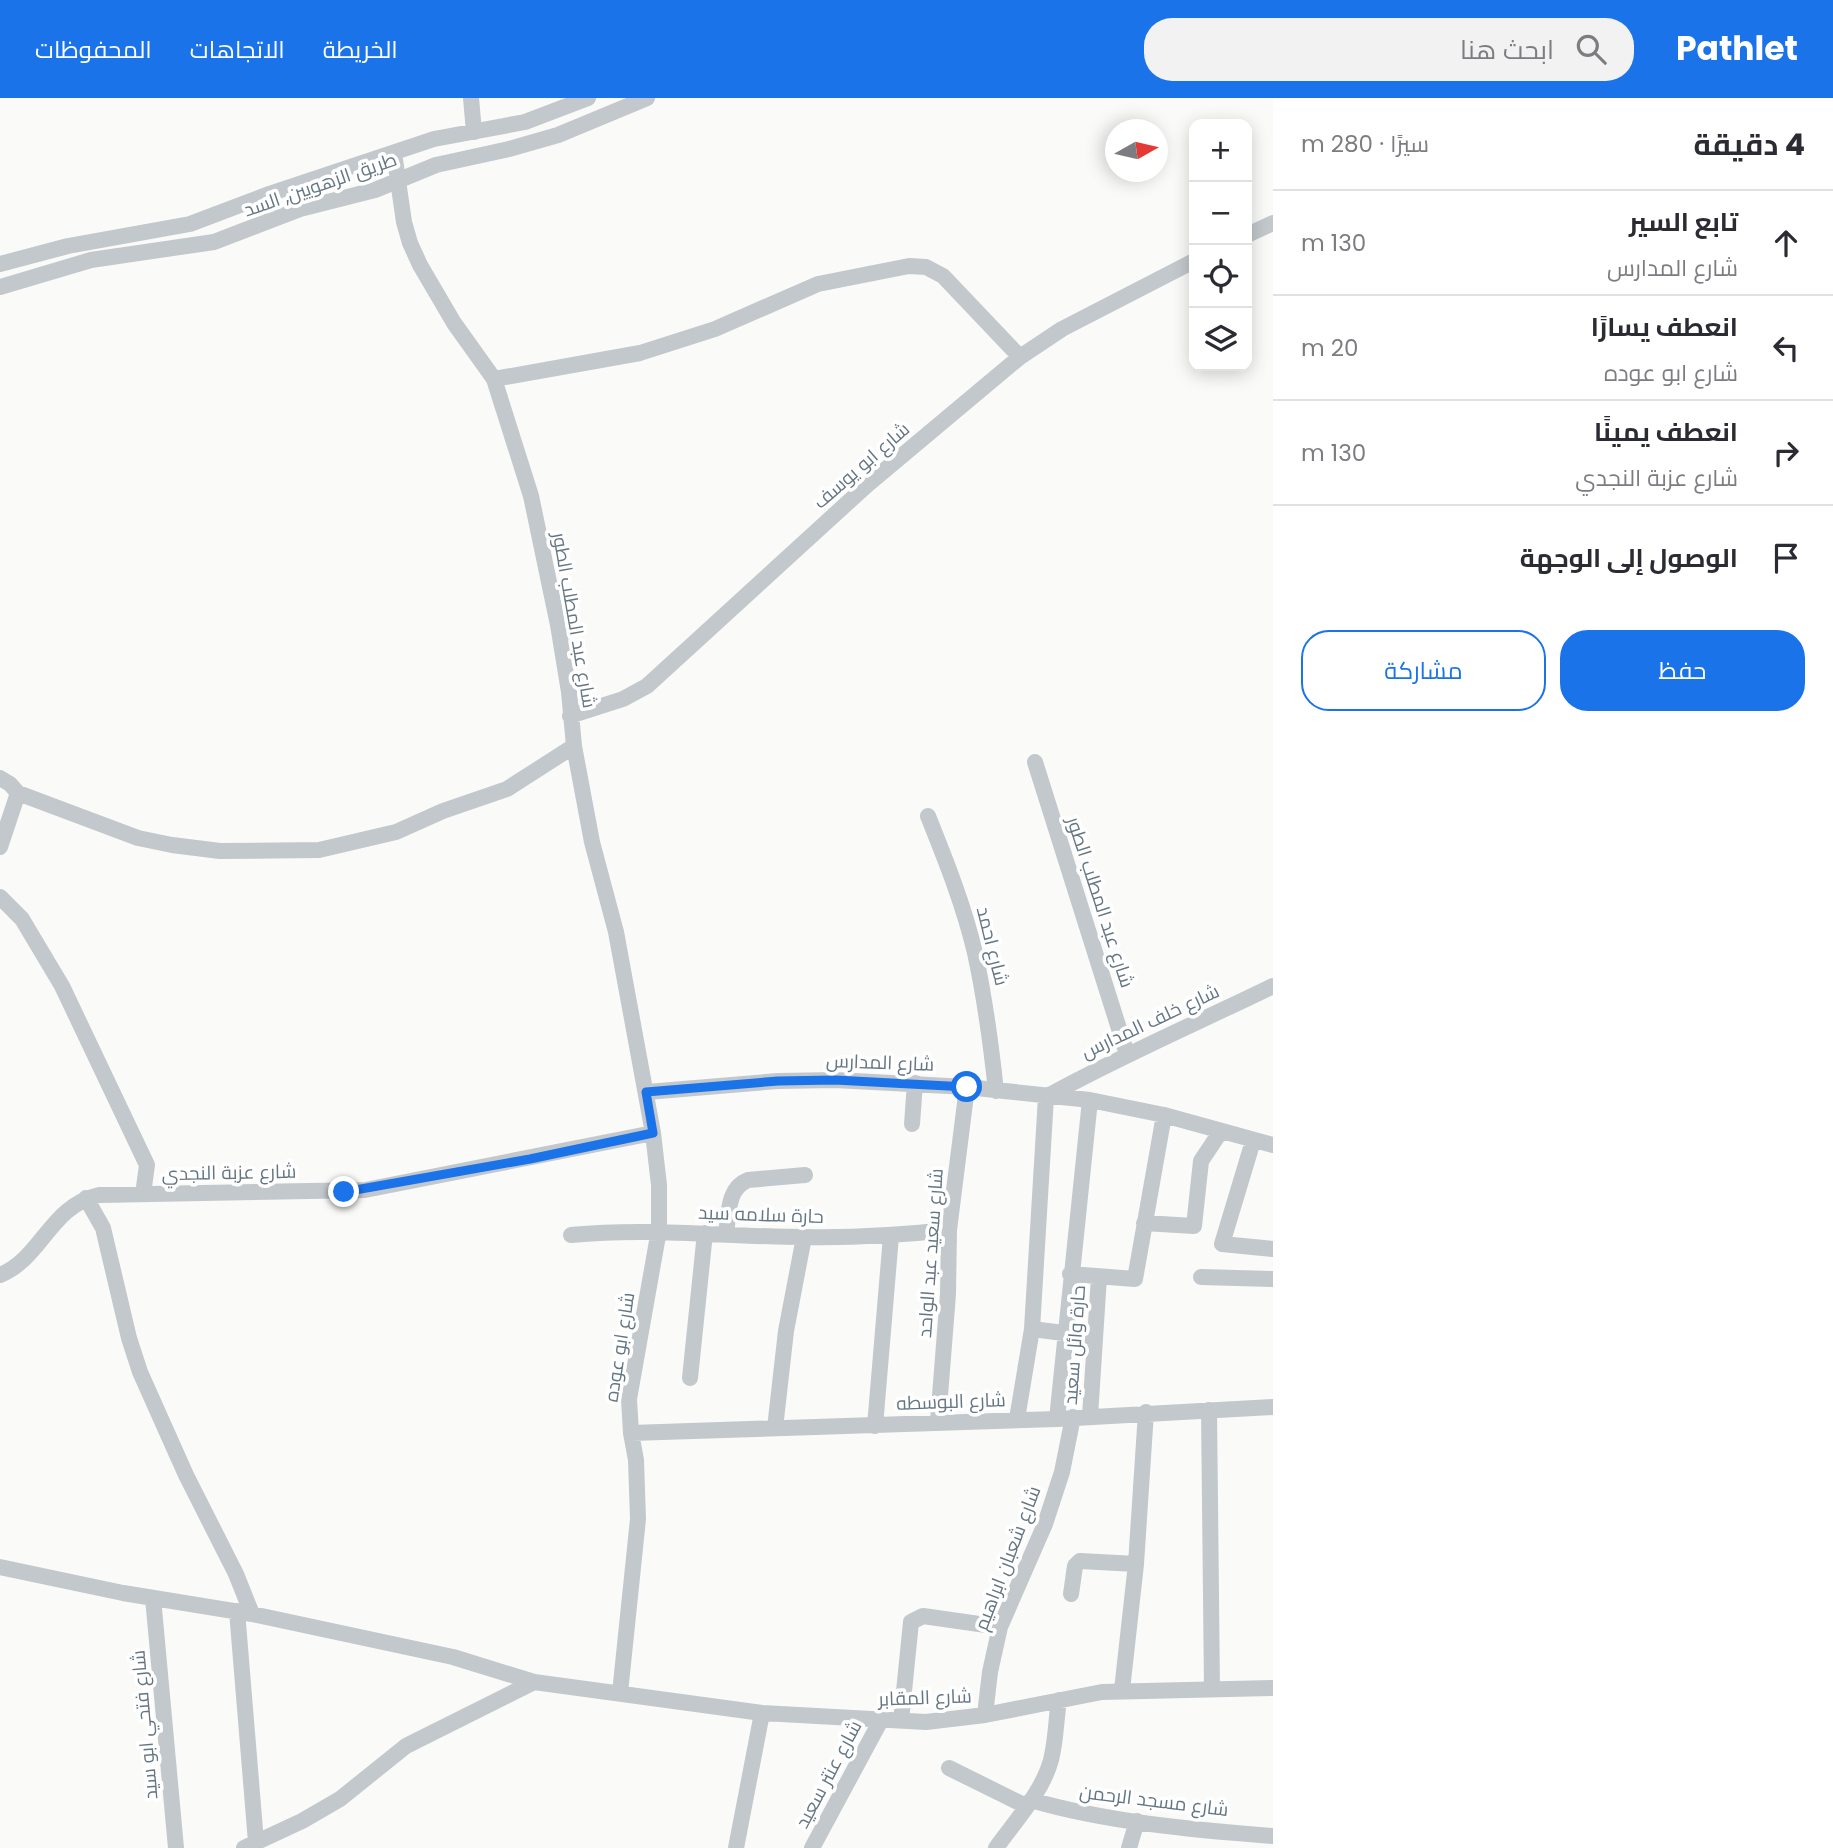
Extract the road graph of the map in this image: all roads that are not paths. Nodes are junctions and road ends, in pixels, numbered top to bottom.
1 (471, 98) edge
2 (588, 98) edge
3 (647, 98) edge
4 (474, 132) junction
5 (394, 153) junction
6 (398, 180) junction
7 (1273, 223) edge
8 (1252, 234) edge
9 (0, 264) edge
10 (1189, 264) edge
11 (0, 287) edge
12 (1020, 357) junction
13 (494, 379) junction
14 (570, 716) junction
15 (574, 746) junction
16 (1035, 762) dead end
17 (0, 778) edge
18 (18, 793) junction
19 (928, 816) dead end
20 (0, 847) edge
21 (0, 897) edge
22 (1273, 986) edge
23 (1127, 1054) junction
24 (915, 1083) junction
25 (967, 1087) junction
26 (996, 1091) junction
27 (646, 1092) junction
28 (1046, 1097) junction
29 (1090, 1101) junction
30 (1164, 1115) junction
31 (912, 1124) dead end
32 (1221, 1131) junction
33 (653, 1133) junction
34 (1253, 1141) junction
35 (1273, 1145) edge
36 (805, 1175) dead end
37 (143, 1194) junction
38 (86, 1198) junction
39 (1144, 1223) junction
40 (659, 1230) junction
41 (949, 1230) junction
42 (705, 1233) junction
43 (726, 1234) junction
44 (571, 1235) dead end
45 (891, 1236) junction
46 (804, 1237) junction
47 (1273, 1249) edge
48 (1070, 1274) junction
49 (0, 1275) edge
50 (1099, 1277) junction
51 (1201, 1277) dead end
52 (1273, 1279) edge
53 (1032, 1329) junction
54 (1067, 1333) junction
55 (1095, 1337) junction
56 (690, 1378) dead end
57 (1273, 1407) edge
58 (1209, 1410) junction
59 (1146, 1412) junction
60 (1090, 1416) junction
61 (1065, 1418) junction
62 (1017, 1419) junction
63 (938, 1421) junction
64 (875, 1426) junction
65 (775, 1429) junction
66 (631, 1433) junction
67 (1136, 1564) junction
68 (0, 1567) edge
69 (1071, 1594) dead end
70 (153, 1598) junction
71 (244, 1612) junction
72 (1000, 1627) junction
73 (534, 1682) junction
74 (1273, 1688) edge
75 (1212, 1689) junction
76 (1122, 1690) junction
77 (620, 1693) junction
78 (1059, 1700) junction
79 (762, 1713) junction
80 (985, 1715) junction
81 (881, 1720) junction
82 (901, 1721) junction
83 (948, 1768) dead end
84 (1028, 1803) junction
85 (1137, 1821) junction
86 (1267, 1840) edge
87 (250, 1845) edge
88 (176, 1848) edge
89 (736, 1848) edge
90 (812, 1848) edge
91 (996, 1848) edge
92 (1129, 1848) edge

1 - 4 street
2 - 4 street, طريق الزهويين, السد
3 - 6 street, طريق الزهويين, السد
4 - 5 street, طريق الزهويين, السد
5 - 6 street, شارع عبد المطلب الطور
5 - 9 street, طريق الزهويين, السد
6 - 11 street, طريق الزهويين, السد
6 - 13 street, شارع عبد المطلب الطور
7 - 8 street
10 - 12 street, شارع ابو يوسف
12 - 13 street
12 - 14 street, شارع ابو يوسف
13 - 14 street, شارع عبد المطلب الطور
14 - 15 street, شارع عبد المطلب الطور
15 - 18 street
15 - 27 street, شارع عبد المطلب الطور
16 - 23 street, شارع عبد المطلب الطور
17 - 18 street
18 - 20 street
19 - 26 street, شارع احمد
21 - 37 street
22 - 23 street, شارع خلف المدارس
23 - 28 street, شارع خلف المدارس
24 - 25 street, شارع المدارس
24 - 27 street, شارع المدارس
24 - 31 street
25 - 26 street, شارع المدارس
25 - 41 street, شارع سعيد عبد الواحد
26 - 28 street, شارع المدارس
27 - 33 street, شارع ابو عوده
28 - 29 street, شارع المدارس
28 - 53 street
29 - 30 street, شارع المدارس
29 - 48 street, شارع شعبان ابراهيم
30 - 32 street, شارع المدارس
30 - 39 street
32 - 34 street, شارع المدارس
32 - 39 street
33 - 37 street, شارع عزبة النجدي
33 - 40 street, شارع ابو عوده
34 - 35 street, شارع المدارس
34 - 47 street
36 - 43 street
37 - 38 street, شارع عزبة النجدي
38 - 49 street
38 - 71 street
39 - 50 street
40 - 42 street, حارة سلامه سيد
40 - 44 street, حارة سلامه سيد
40 - 66 street, شارع ابو عوده
41 - 45 street, حارة سلامه سيد
41 - 63 street, شارع سعيد عبد الواحد
42 - 43 street, حارة سلامه سيد
42 - 56 street
43 - 46 street, حارة سلامه سيد
45 - 46 street, حارة سلامه سيد
45 - 64 street
46 - 65 street
48 - 50 street
48 - 54 street, شارع شعبان ابراهيم
50 - 55 street, حارة وائل سعيد
51 - 52 street
53 - 54 street
53 - 62 street
54 - 55 street
54 - 61 street, شارع شعبان ابراهيم
55 - 60 street, حارة وائل سعيد
57 - 58 street, شارع البوسطه
58 - 59 street, شارع البوسطه
58 - 75 street
59 - 60 street, شارع البوسطه
59 - 67 street
60 - 61 street, شارع البوسطه
61 - 62 street, شارع البوسطه
61 - 72 street, شارع شعبان ابراهيم
62 - 63 street, شارع البوسطه
63 - 64 street, شارع البوسطه
64 - 65 street, شارع البوسطه
65 - 66 street, شارع البوسطه
66 - 77 street, شارع ابو عوده
67 - 69 street
67 - 76 street
68 - 70 street, شارع المقابر
70 - 71 street, شارع المقابر
70 - 88 street, شارع فتحي ابو سيد
71 - 73 street, شارع المقابر
71 - 87 street
72 - 80 street, شارع شعبان ابراهيم
72 - 82 street
73 - 77 street, شارع المقابر
73 - 87 street
74 - 75 street, شارع المقابر
75 - 76 street, شارع المقابر
76 - 78 street, شارع المقابر
77 - 79 street, شارع المقابر
78 - 80 street, شارع المقابر
78 - 84 street
79 - 81 street, شارع المقابر
79 - 89 street
80 - 82 street, شارع المقابر
81 - 82 street, شارع المقابر
81 - 90 street, شارع عنتر سعيد
83 - 84 street
84 - 85 street, شارع مسجد الرحمن
84 - 91 street
85 - 86 street, شارع مسجد الرحمن
85 - 92 street

